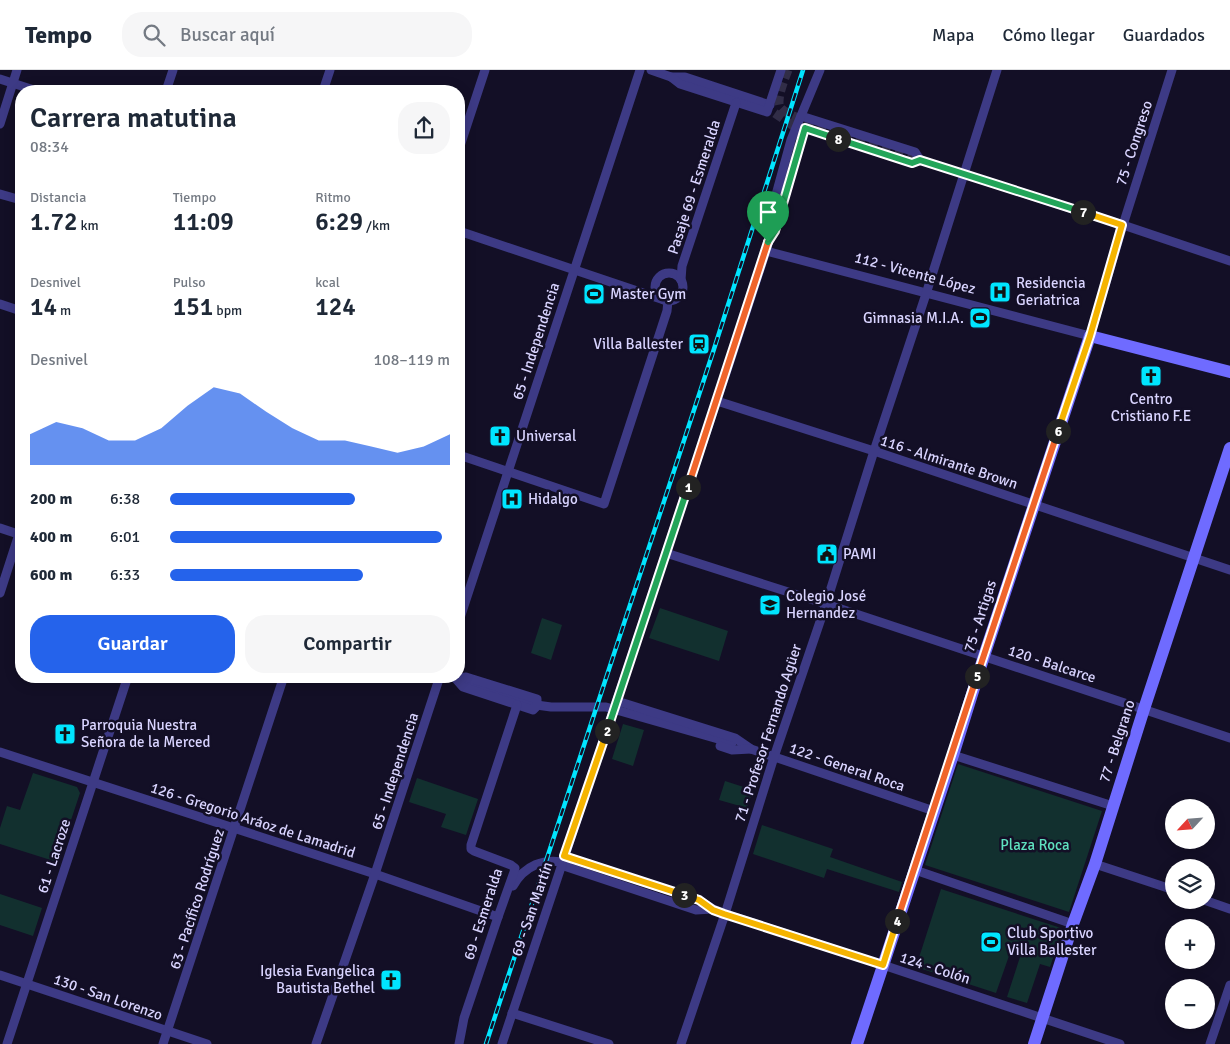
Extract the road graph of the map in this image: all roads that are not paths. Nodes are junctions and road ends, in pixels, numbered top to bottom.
1 (17, 70) edge
2 (173, 70) edge
3 (330, 70) edge
4 (485, 70) edge
5 (640, 70) edge
6 (651, 70) edge
7 (781, 70) edge
8 (820, 70) edge
9 (997, 70) edge
10 (1172, 70) edge
11 (672, 77) junction
12 (0, 79) edge
13 (13, 83) junction
14 (19, 85) edge
15 (168, 85) edge
16 (325, 85) edge
17 (736, 103) junction
18 (769, 109) junction
19 (801, 116) junction
20 (0, 124) edge
21 (465, 131) edge
22 (920, 160) junction
23 (963, 174) junction
24 (0, 194) edge
25 (15, 198) edge
26 (775, 218) dead end
27 (1122, 225) junction
28 (465, 233) edge
29 (767, 246) junction
30 (1230, 262) edge
31 (574, 270) junction
32 (681, 280) junction
33 (654, 291) junction
34 (926, 294) junction
35 (666, 301) junction
36 (0, 304) edge
37 (15, 309) edge
38 (1090, 336) junction
39 (1230, 372) edge
40 (717, 401) junction
41 (1230, 448) edge
42 (874, 451) junction
43 (465, 457) edge
44 (508, 471) junction
45 (1034, 504) junction
46 (0, 528) edge
47 (15, 531) edge
48 (15, 549) edge
49 (666, 553) junction
50 (1194, 558) junction
51 (1230, 570) edge
52 (0, 593) edge
53 (465, 603) edge
54 (826, 604) junction
55 (984, 656) junction
56 (465, 677) edge
57 (465, 682) edge
58 (126, 683) edge
59 (282, 683) edge
60 (438, 683) edge
61 (460, 683) edge
62 (617, 701) junction
63 (517, 705) junction
64 (1144, 709) junction
65 (613, 713) junction
66 (1230, 738) edge
67 (751, 749) junction
68 (0, 752) edge
69 (953, 755) junction
70 (774, 757) junction
71 (92, 782) junction
72 (1113, 806) junction
73 (934, 811) junction
74 (234, 828) junction
75 (562, 861) junction
76 (1095, 864) junction
77 (915, 870) junction
78 (375, 874) junction
79 (1165, 887) edge
80 (1215, 904) edge
81 (1230, 909) edge
82 (713, 910) junction
83 (724, 914) junction
84 (498, 917) junction
85 (1073, 924) junction
86 (883, 965) junction
87 (0, 975) edge
88 (27, 984) junction
89 (1230, 985) edge
90 (512, 1013) junction
91 (1043, 1018) junction
92 (167, 1031) junction
93 (460, 1042) edge
94 (7, 1044) edge
95 (163, 1044) edge
96 (207, 1044) edge
97 (316, 1044) edge
98 (502, 1044) edge
99 (609, 1044) edge
100 (681, 1044) edge
101 (857, 1044) edge
102 (1034, 1044) edge
103 (1120, 1044) edge
104 (1210, 1044) edge

1 - 13 street
2 - 15 street
3 - 16 street
4 - 21 street
5 - 31 street, 65 - Independencia
6 - 11 street
7 - 18 street
8 - 19 street, 69 - San Martín
9 - 23 street, 71 - Profesor Fernando Agüer
10 - 27 street, 75 - Congreso
11 - 17 street
11 - 18 street
12 - 13 street
13 - 14 street
13 - 20 street
17 - 18 street
17 - 32 street, Pasaje 69 - Esmeralda
19 - 22 street
19 - 29 street, 69 - San Martín
22 - 23 street
22 - 29 street, 69 - San Martín
23 - 27 street
23 - 34 street, 71 - Profesor Fernando Agüer
24 - 25 street
26 - 29 street, 69 - San Martín
27 - 30 street
27 - 38 street, 75 - Artigas
28 - 31 street
29 - 34 street, 112 - Vicente López
29 - 40 street, 69 - San Martín
31 - 33 street
31 - 44 street, 65 - Independencia
32 - 33 street
32 - 35 street
33 - 35 street
34 - 38 street, 112 - Vicente López
34 - 42 street, 71 - Profesor Fernando Agüer
35 - 44 street
36 - 37 street
38 - 39 street, 112 - Vicente López
38 - 45 street, 75 - Artigas
40 - 42 street, 116 - Almirante Brown
40 - 49 street, 69 - San Martín
41 - 50 street, 77 - Belgrano
42 - 45 street, 116 - Almirante Brown
42 - 54 street, 71 - Profesor Fernando Agüer
43 - 44 street
44 - 53 street, 65 - Independencia
45 - 50 street, 116 - Almirante Brown
45 - 55 street, 75 - Artigas
46 - 47 street
48 - 52 street
49 - 54 street, 120 - Balcarce
49 - 62 street, 69 - San Martín
50 - 51 street, 116 - Almirante Brown
50 - 64 street, 77 - Belgrano
54 - 55 street, 120 - Balcarce
54 - 70 street, 71 - Profesor Fernando Agüer
55 - 64 street, 120 - Balcarce
55 - 69 street, 75 - Artigas
56 - 63 street
57 - 67 street
58 - 71 street, 61 - Lacroze
59 - 74 street, 63 - Pacífico Rodríguez
60 - 78 street, 65 - Independencia
61 - 63 street
62 - 65 street, 69 - San Martín
62 - 67 street, 122 - General Roca
63 - 84 street, 69 - Esmeralda
64 - 66 street, 120 - Balcarce
64 - 72 street, 77 - Belgrano
65 - 67 street, 122 - General Roca
65 - 75 street, 69 - San Martín
67 - 70 street, 122 - General Roca
68 - 71 street, 126 - Gregorio Aráoz de Lamadrid
69 - 72 street
69 - 73 street, 75 - Artigas
70 - 73 street, 122 - General Roca
70 - 83 street, 71 - Profesor Fernando Agüer
71 - 74 street, 126 - Gregorio Aráoz de Lamadrid
71 - 88 street, 61 - Lacroze
72 - 76 street, 77 - Belgrano
73 - 77 street, 75 - Artigas
74 - 78 street, 126 - Gregorio Aráoz de Lamadrid
74 - 92 street, 63 - Pacífico Rodríguez
75 - 82 street, 124 - Colón
75 - 90 street, 69 - San Martín
76 - 79 street
76 - 85 street, 77 - Belgrano
77 - 85 street
77 - 86 street, 75 - Artigas
78 - 84 street, 126 - Gregorio Aráoz de Lamadrid
78 - 97 street, 65 - Independencia
80 - 81 street
82 - 83 street, 124 - Colón
82 - 93 street
83 - 86 street, 124 - Colón
83 - 100 street, 71 - Profesor Fernando Agüer
84 - 93 street, 69 - Esmeralda
85 - 91 street, 77 - Belgrano
86 - 91 street, 124 - Colón
86 - 101 street, 75 - Artigas
87 - 88 street, 130 - San Lorenzo
88 - 92 street, 130 - San Lorenzo
88 - 94 street, 61 - Lacroze
89 - 104 street
90 - 98 street, 69 - San Martín
90 - 99 street
91 - 102 street, 77 - Belgrano
91 - 103 street, 124 - Colón
92 - 95 street, 63 - Pacífico Rodríguez
92 - 96 street, 130 - San Lorenzo

